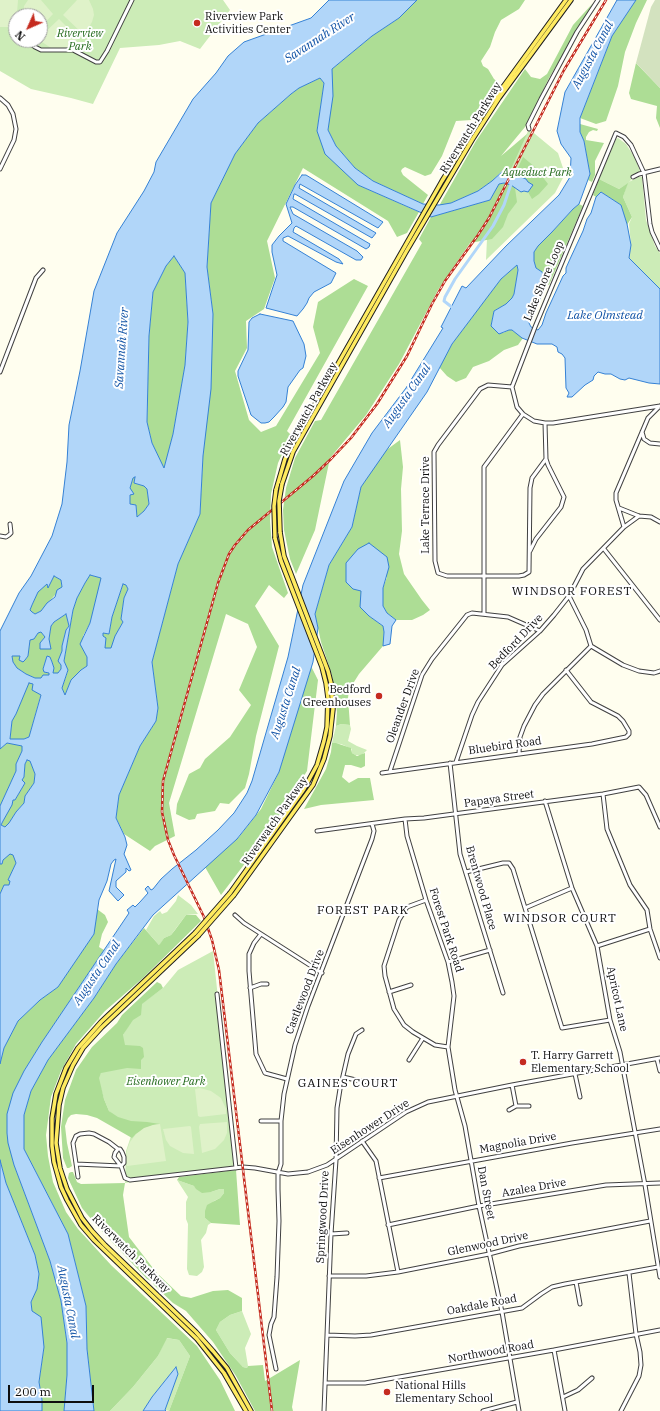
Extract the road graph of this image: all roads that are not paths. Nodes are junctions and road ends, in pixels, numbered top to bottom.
1 (132, 0) edge
2 (566, 0) edge
3 (571, 0) edge
4 (598, 0) edge
5 (37, 48) edge
6 (0, 98) edge
7 (529, 129) dead end
8 (0, 169) edge
9 (660, 169) edge
10 (644, 173) junction
11 (633, 177) dead end
12 (660, 249) edge
13 (43, 270) dead end
14 (0, 372) edge
15 (512, 387) junction
16 (660, 406) edge
17 (645, 408) junction
18 (522, 414) junction
19 (648, 418) junction
20 (545, 423) junction
21 (642, 432) junction
22 (660, 444) edge
23 (546, 459) junction
24 (619, 508) junction
25 (639, 516) junction
26 (660, 522) edge
27 (10, 524) dead end
28 (624, 527) junction
29 (0, 536) edge
30 (604, 549) junction
31 (530, 551) junction
32 (485, 575) junction
33 (569, 596) junction
34 (484, 614) junction
35 (660, 620) edge
36 (540, 632) junction
37 (591, 646) junction
38 (566, 670) junction
39 (660, 672) edge
40 (520, 753) junction
41 (456, 762) junction
42 (450, 763) junction
43 (390, 771) junction
44 (382, 773) dead end
45 (603, 794) junction
46 (545, 802) junction
47 (456, 814) junction
48 (405, 819) junction
49 (372, 824) junction
50 (660, 827) edge
51 (317, 831) dead end
52 (466, 872) junction
53 (572, 888) junction
54 (232, 894) junction
55 (426, 900) junction
56 (525, 908) junction
57 (235, 915) dead end
58 (650, 929) junction
59 (261, 934) junction
60 (197, 935) junction
61 (597, 946) junction
62 (490, 950) junction
63 (660, 958) edge
64 (448, 962) junction
65 (322, 973) junction
66 (267, 984) dead end
67 (411, 985) dead end
68 (250, 988) junction
69 (389, 992) junction
70 (503, 993) dead end
71 (216, 994) dead end
72 (610, 1020) junction
73 (362, 1030) dead end
74 (423, 1038) junction
75 (448, 1047) junction
76 (659, 1059) edge
77 (409, 1060) dead end
78 (622, 1065) junction
79 (660, 1071) edge
80 (575, 1074) junction
81 (343, 1077) junction
82 (287, 1079) junction
83 (374, 1080) dead end
84 (512, 1085) junction
85 (458, 1096) junction
86 (580, 1097) dead end
87 (516, 1106) junction
88 (529, 1106) dead end
89 (509, 1110) dead end
90 (261, 1121) dead end
91 (281, 1121) junction
92 (660, 1129) edge
93 (635, 1133) junction
94 (362, 1141) junction
95 (118, 1149) junction
96 (336, 1160) junction
97 (470, 1161) junction
98 (76, 1164) junction
99 (121, 1166) junction
100 (236, 1168) junction
101 (278, 1173) junction
102 (78, 1177) dead end
103 (379, 1178) junction
104 (660, 1183) edge
105 (645, 1185) junction
106 (479, 1206) junction
107 (650, 1221) junction
108 (388, 1225) junction
109 (331, 1234) junction
110 (348, 1234) dead end
111 (489, 1254) junction
112 (658, 1267) junction
113 (398, 1272) junction
114 (629, 1273) junction
115 (329, 1276) junction
116 (660, 1277) edge
117 (576, 1282) junction
118 (580, 1304) dead end
119 (502, 1312) junction
120 (660, 1330) edge
121 (636, 1334) junction
122 (327, 1335) junction
123 (554, 1350) junction
124 (509, 1357) junction
125 (276, 1369) dead end
126 (592, 1378) dead end
127 (325, 1383) junction
128 (563, 1397) junction
129 (517, 1402) junction
130 (246, 1411) edge
131 (250, 1411) edge
132 (324, 1411) edge
133 (483, 1411) edge
134 (519, 1411) edge
135 (566, 1411) edge
136 (621, 1411) edge

1 - 5 street
2 - 54 main road, Riverwatch Parkway, bridge
3 - 54 main road, Riverwatch Parkway, bridge
4 - 7 street
6 - 8 street
9 - 10 street
10 - 11 street
10 - 12 street
10 - 15 street, Lake Shore Loop
13 - 14 street
15 - 18 street
15 - 32 street, Lake Terrace Drive
16 - 17 street
16 - 19 street
17 - 19 street
17 - 20 street
18 - 20 street
18 - 32 street
19 - 21 street
20 - 23 street
21 - 22 street
21 - 24 street
23 - 31 street
23 - 31 street
24 - 25 street
24 - 28 street
25 - 26 street
25 - 28 street, Bedford Drive
27 - 29 street
28 - 30 street, Bedford Drive
30 - 33 street, Bedford Drive
30 - 35 street
31 - 32 street
32 - 34 street
33 - 36 street, Bedford Drive
33 - 37 street
34 - 36 street, Oleander Drive
34 - 43 street, Oleander Drive
36 - 41 street, Bedford Drive
37 - 38 street
37 - 39 street
38 - 40 street
38 - 40 street, Bluebird Road
40 - 41 street, Bluebird Road
41 - 42 street, Bluebird Road
42 - 43 street, Bluebird Road
42 - 47 street, Brentwood Place
43 - 44 street, Bluebird Road
45 - 46 street, Papaya Street
45 - 50 street, Papaya Street
45 - 58 street
46 - 47 street, Papaya Street
46 - 53 street, Apricot Lane
47 - 48 street, Papaya Street
47 - 52 street, Brentwood Place
48 - 49 street, Papaya Street
48 - 55 street, Forest Park Road
49 - 51 street, Papaya Street
49 - 65 street, Castlewood Drive
52 - 56 street
52 - 62 street, Brentwood Place
53 - 56 street
53 - 61 street, Apricot Lane
54 - 60 main road, Riverwatch Parkway, bridge
55 - 64 street, Forest Park Road
55 - 69 street
56 - 72 street
57 - 59 street
58 - 61 street
58 - 63 street
59 - 65 street
59 - 68 street
60 - 130 main road, Riverwatch Parkway
60 - 131 main road, Riverwatch Parkway
61 - 72 street, Apricot Lane
62 - 64 street
62 - 70 street, Brentwood Place
64 - 75 street, Forest Park Road
65 - 82 street, Castlewood Drive
66 - 68 street
67 - 69 street
68 - 82 street
69 - 74 street
71 - 100 street
72 - 78 street, Apricot Lane
73 - 81 street, Springwood Drive
74 - 75 street
74 - 77 street
75 - 85 street, Forest Park Road
76 - 78 street, Eisenhower Drive
76 - 79 street
78 - 80 street, Eisenhower Drive
78 - 93 street, Apricot Lane
80 - 84 street, Eisenhower Drive
80 - 86 street
81 - 83 street
81 - 96 street, Springwood Drive
82 - 91 street, Castlewood Drive
84 - 85 street, Eisenhower Drive
84 - 87 street
85 - 94 street, Eisenhower Drive
85 - 97 street, Dan Street
87 - 88 street
87 - 89 street
90 - 91 street
91 - 101 street, Castlewood Drive
92 - 93 street, Magnolia Drive
93 - 97 street, Magnolia Drive
93 - 105 street, Apricot Lane
94 - 96 street, Eisenhower Drive
94 - 103 street
95 - 98 street
95 - 99 street
95 - 99 street
96 - 101 street, Eisenhower Drive
96 - 109 street, Springwood Drive
97 - 103 street, Magnolia Drive
97 - 106 street, Dan Street
98 - 99 street
98 - 102 street
99 - 100 street, Eisenhower Drive
100 - 101 street, Eisenhower Drive
101 - 125 street, Castlewood Drive
103 - 108 street
104 - 105 street, Azalea Drive
105 - 106 street, Azalea Drive
105 - 107 street, Apricot Lane
106 - 108 street, Azalea Drive
106 - 111 street, Dan Street
107 - 111 street, Glenwood Drive
107 - 112 street, Apricot Lane
108 - 113 street
109 - 110 street
109 - 115 street, Springwood Drive
111 - 113 street, Glenwood Drive
111 - 119 street, Dan Street
112 - 114 street, Oakdale Road
112 - 116 street, Apricot Lane
113 - 115 street, Glenwood Drive
114 - 117 street, Oakdale Road
114 - 121 street
115 - 122 street, Springwood Drive
117 - 118 street
117 - 119 street, Oakdale Road
119 - 122 street, Oakdale Road
119 - 124 street, Dan Street
120 - 121 street, Northwood Road
121 - 123 street, Northwood Road
121 - 136 street
122 - 127 street, Springwood Drive
123 - 124 street, Northwood Road
123 - 128 street
124 - 127 street, Northwood Road
124 - 129 street, Dan Street
126 - 128 street
127 - 132 street, Springwood Drive
128 - 135 street
129 - 133 street
129 - 134 street, Dan Street

